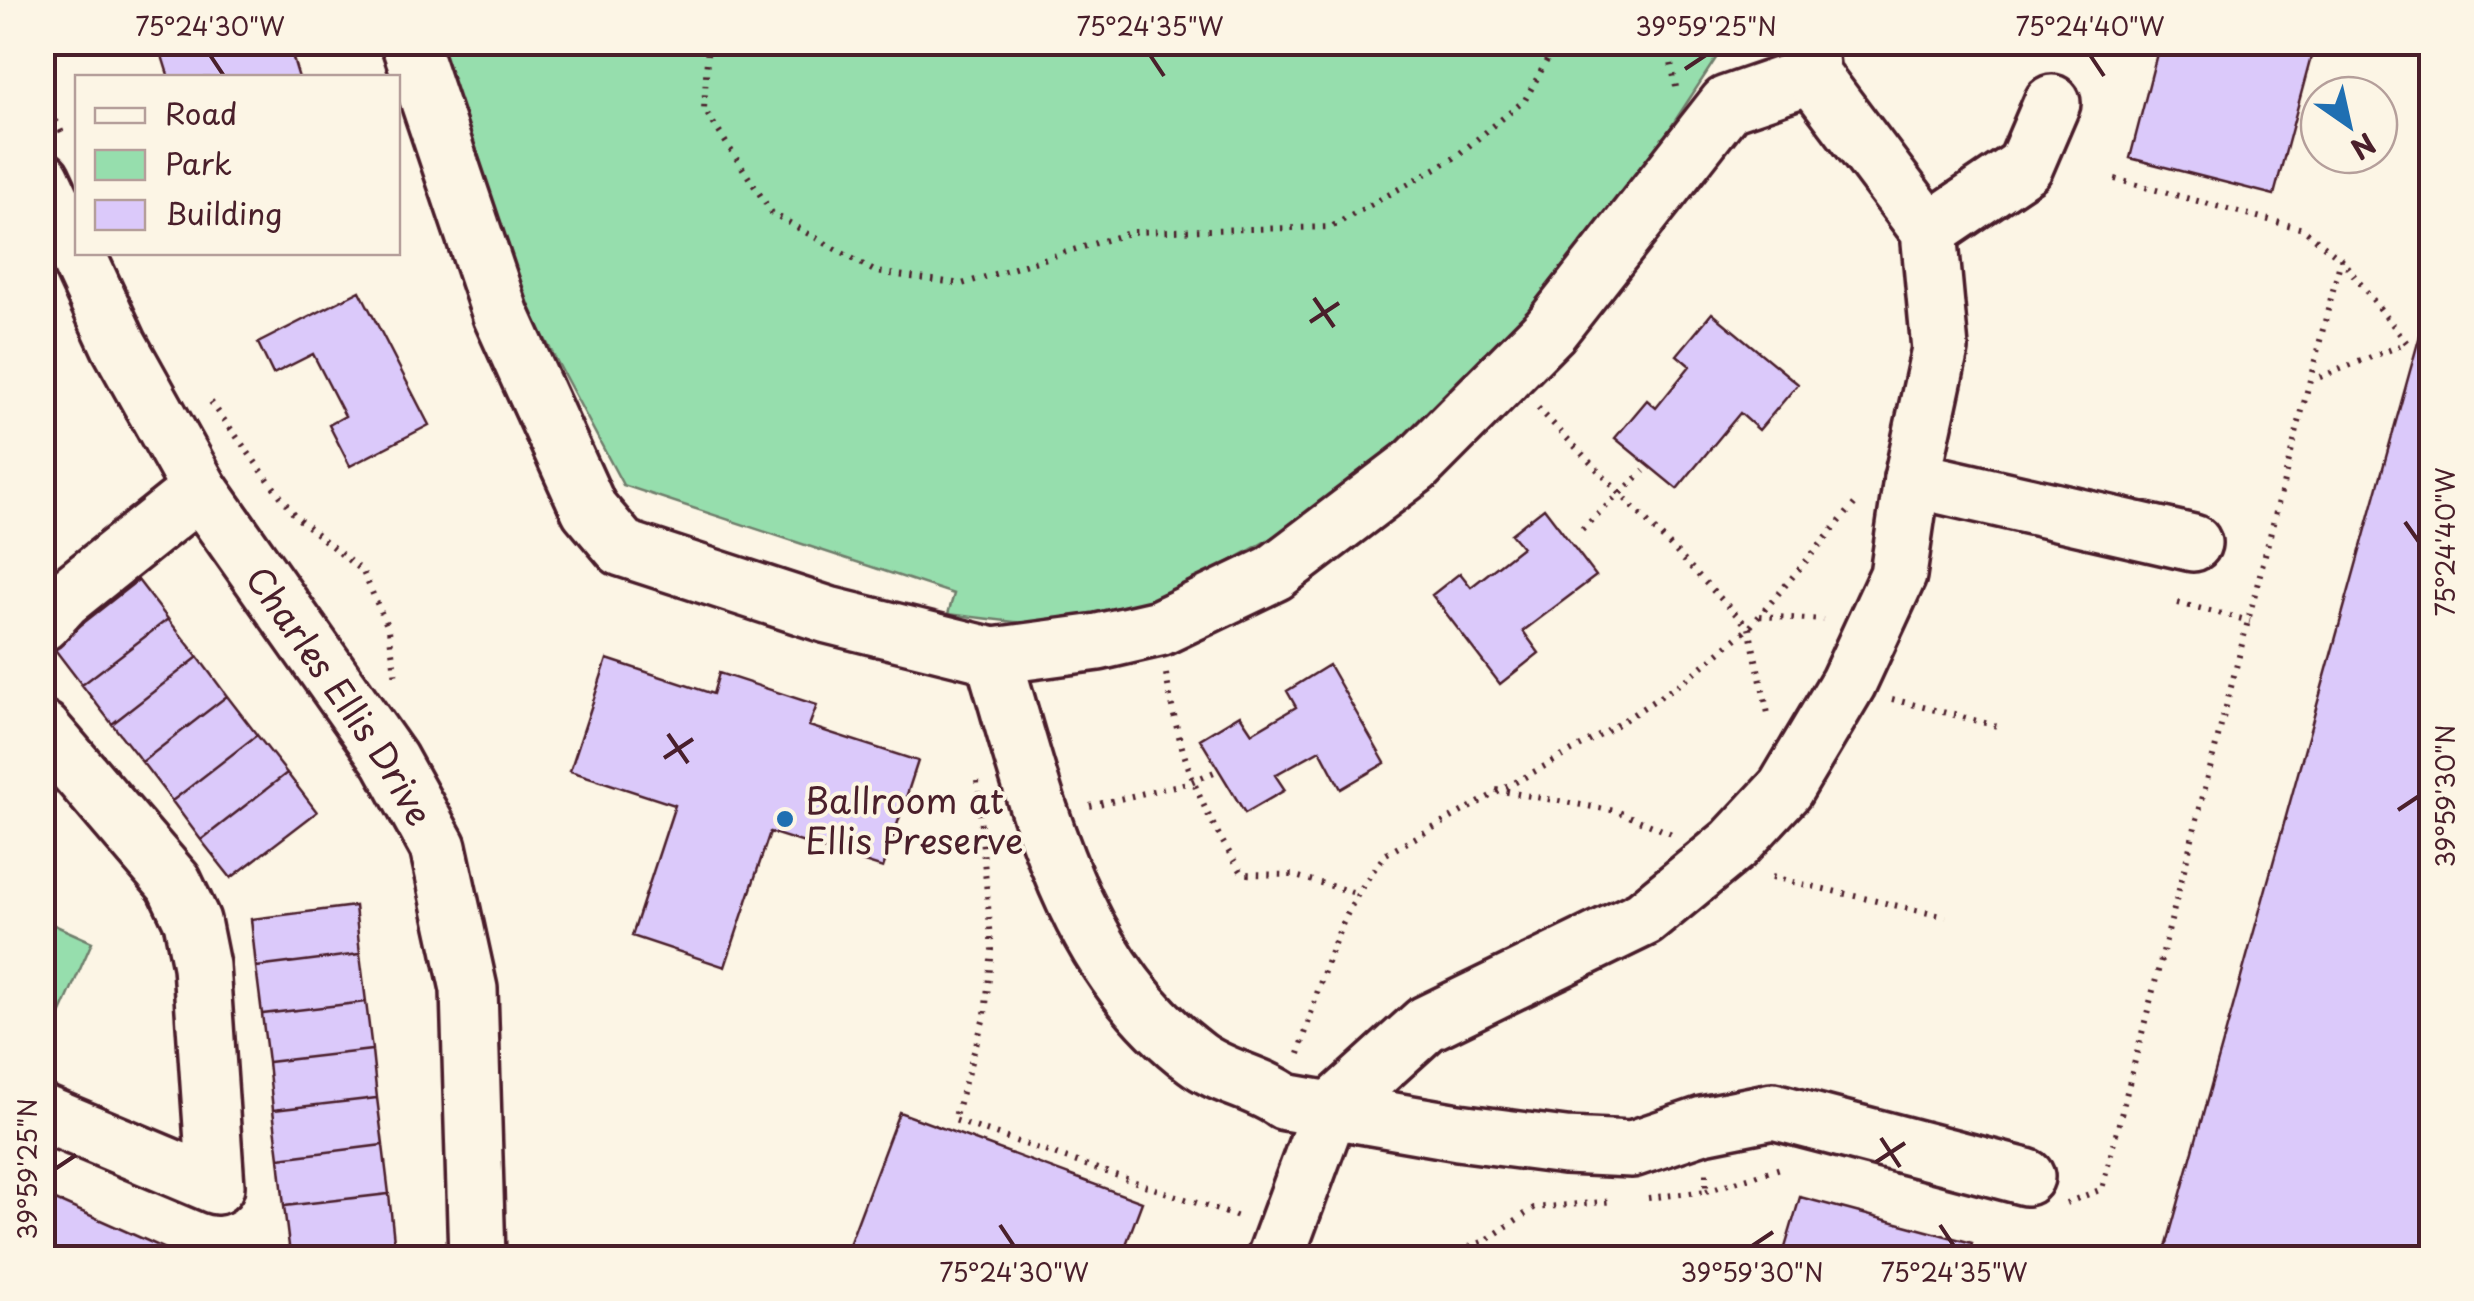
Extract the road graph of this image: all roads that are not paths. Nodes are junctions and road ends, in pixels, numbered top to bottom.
1 (409, 42) edge
2 (1810, 58) edge
3 (2052, 102) dead end
4 (54, 160) edge
5 (75, 219) edge
6 (1928, 231) junction
7 (88, 255) edge
8 (1891, 482) junction
9 (200, 490) junction
10 (2193, 543) dead end
11 (42, 623) edge
12 (993, 656) junction
13 (42, 729) edge
14 (1307, 1107) junction
15 (42, 1113) edge
16 (2026, 1177) dead end
17 (1280, 1246) edge
18 (477, 1258) edge

1 - 12 street
2 - 6 street
2 - 12 street
3 - 6 street
4 - 5 street, Charles Ellis Drive
6 - 8 street
7 - 9 street, Charles Ellis Drive
8 - 10 street
8 - 14 street
9 - 11 street
9 - 18 street, Charles Ellis Drive
12 - 14 street
13 - 15 street
14 - 16 street
14 - 17 street

